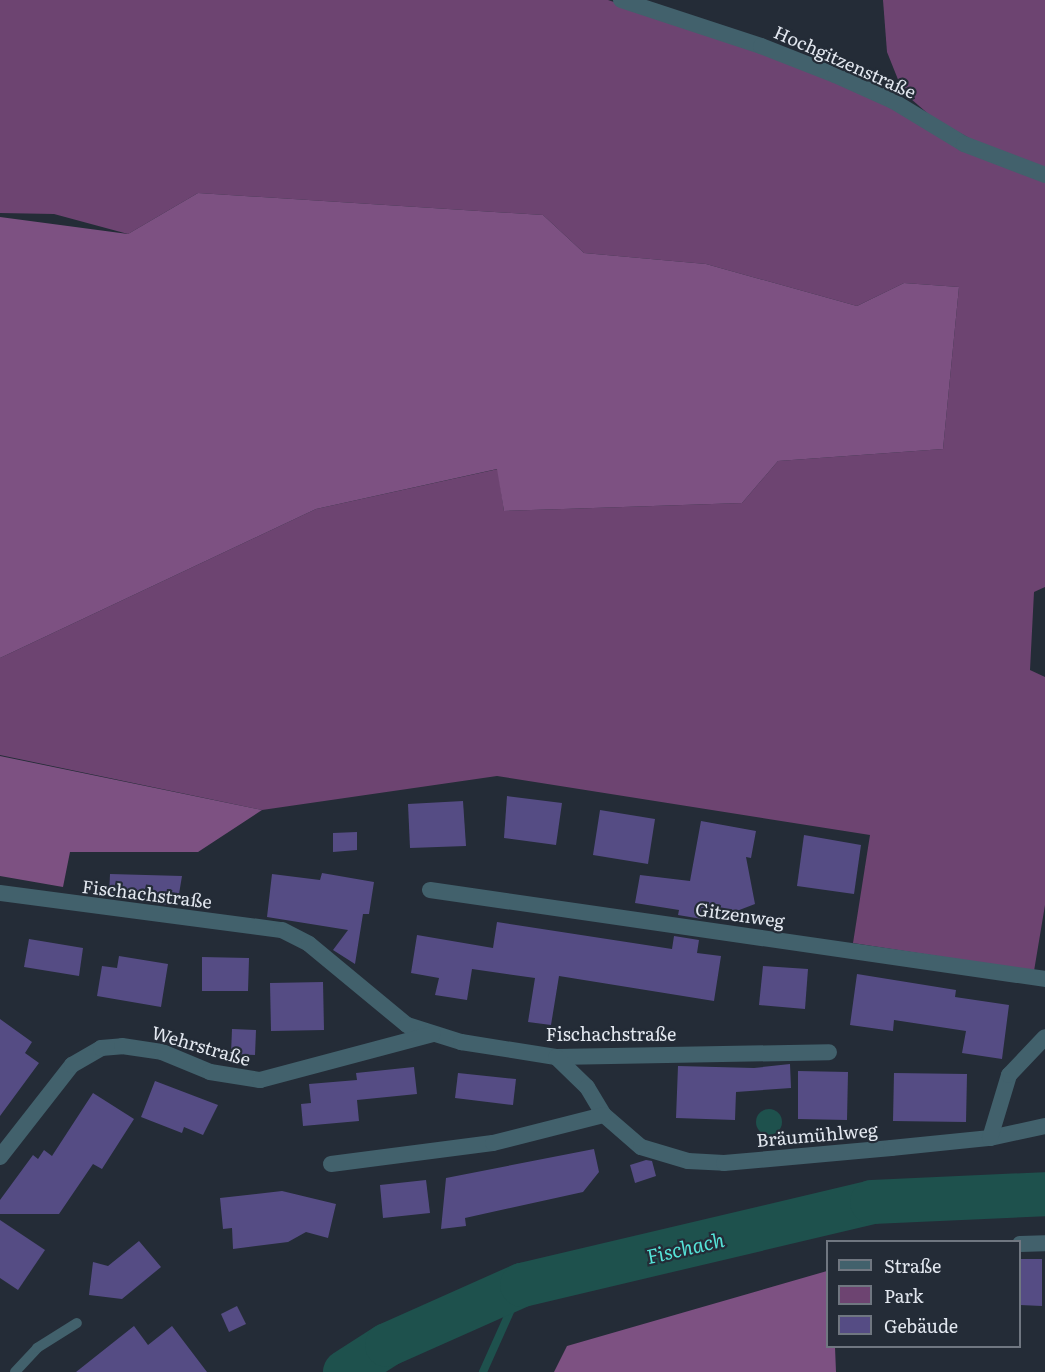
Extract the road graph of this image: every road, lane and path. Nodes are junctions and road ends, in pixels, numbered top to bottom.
1 (621, 0) edge
2 (1045, 175) edge
3 (430, 890) dead end
4 (0, 894) edge
5 (1045, 979) edge
6 (434, 1033) junction
7 (1045, 1037) edge
8 (829, 1052) dead end
9 (556, 1057) junction
10 (604, 1115) junction
11 (1045, 1126) edge
12 (990, 1138) junction
13 (0, 1157) edge
14 (331, 1164) dead end
15 (1045, 1243) edge
16 (1021, 1244) edge
17 (77, 1323) dead end
18 (15, 1372) edge

1 - 2 street, Hochgitzenstraße
3 - 5 street, Gitzenweg
4 - 6 street, Fischachstraße
6 - 9 street, Fischachstraße
6 - 13 street, Wehrstraße
7 - 12 street
8 - 9 street, Fischachstraße
9 - 10 street, Bräumühlweg
10 - 12 street, Bräumühlweg
10 - 14 street
11 - 12 street, Bräumühlweg
15 - 16 street
17 - 18 lane

